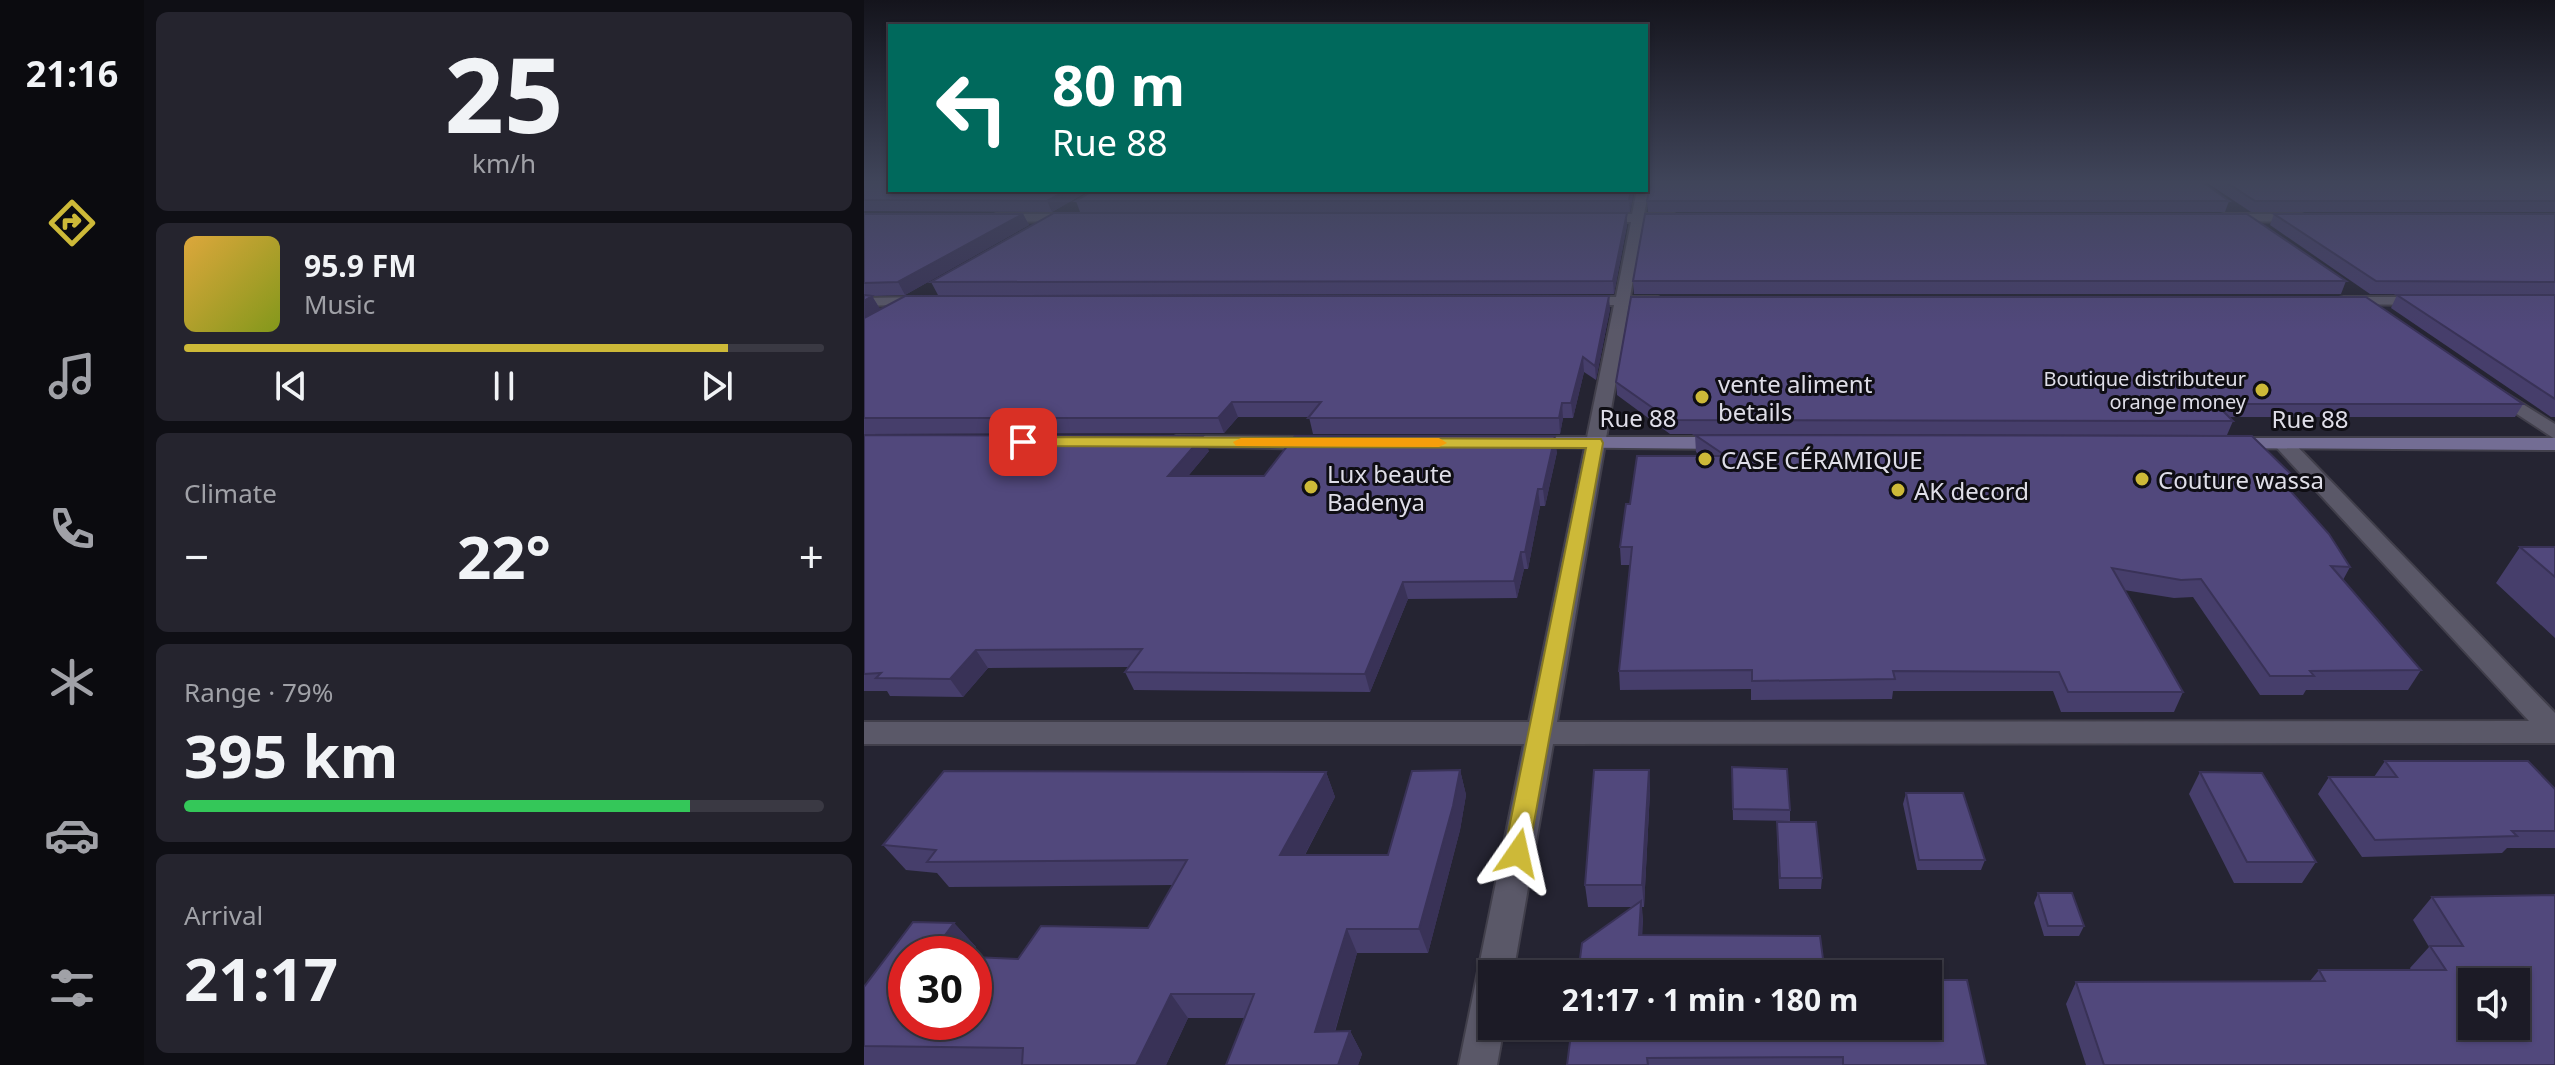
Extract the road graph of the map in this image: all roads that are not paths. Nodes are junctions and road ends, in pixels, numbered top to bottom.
1 (1635, 232) edge
2 (2264, 232) edge
3 (2269, 235) edge
4 (2341, 284) edge
5 (940, 294) edge
6 (911, 301) junction
7 (1559, 301) edge
8 (1622, 301) junction
9 (1669, 301) edge
10 (2333, 301) edge
11 (2364, 301) junction
12 (2444, 301) edge
13 (864, 302) edge
14 (887, 315) edge
15 (2390, 319) edge
16 (2481, 382) edge
17 (2555, 433) edge
18 (1150, 442) edge
19 (1341, 443) edge
20 (1516, 443) edge
21 (1595, 443) junction
22 (1752, 443) edge
23 (2206, 444) edge
24 (2284, 444) junction
25 (2555, 444) edge
26 (1541, 732) junction
27 (2555, 732) edge
28 (864, 733) edge
29 (1498, 960) edge
30 (1483, 1040) edge
31 (1478, 1065) edge

1 - 8 street
2 - 3 street
4 - 11 street
5 - 6 street
6 - 13 street
6 - 14 street
7 - 8 street
8 - 9 street
8 - 21 street
10 - 11 street
11 - 12 street
11 - 15 street
16 - 17 street
18 - 19 main road
20 - 21 main road, Rue 88
21 - 22 main road, Rue 88
21 - 26 street
23 - 24 main road, Rue 88
24 - 25 main road, Rue 88
24 - 27 street
26 - 27 street
26 - 28 street
26 - 29 street
30 - 31 street

